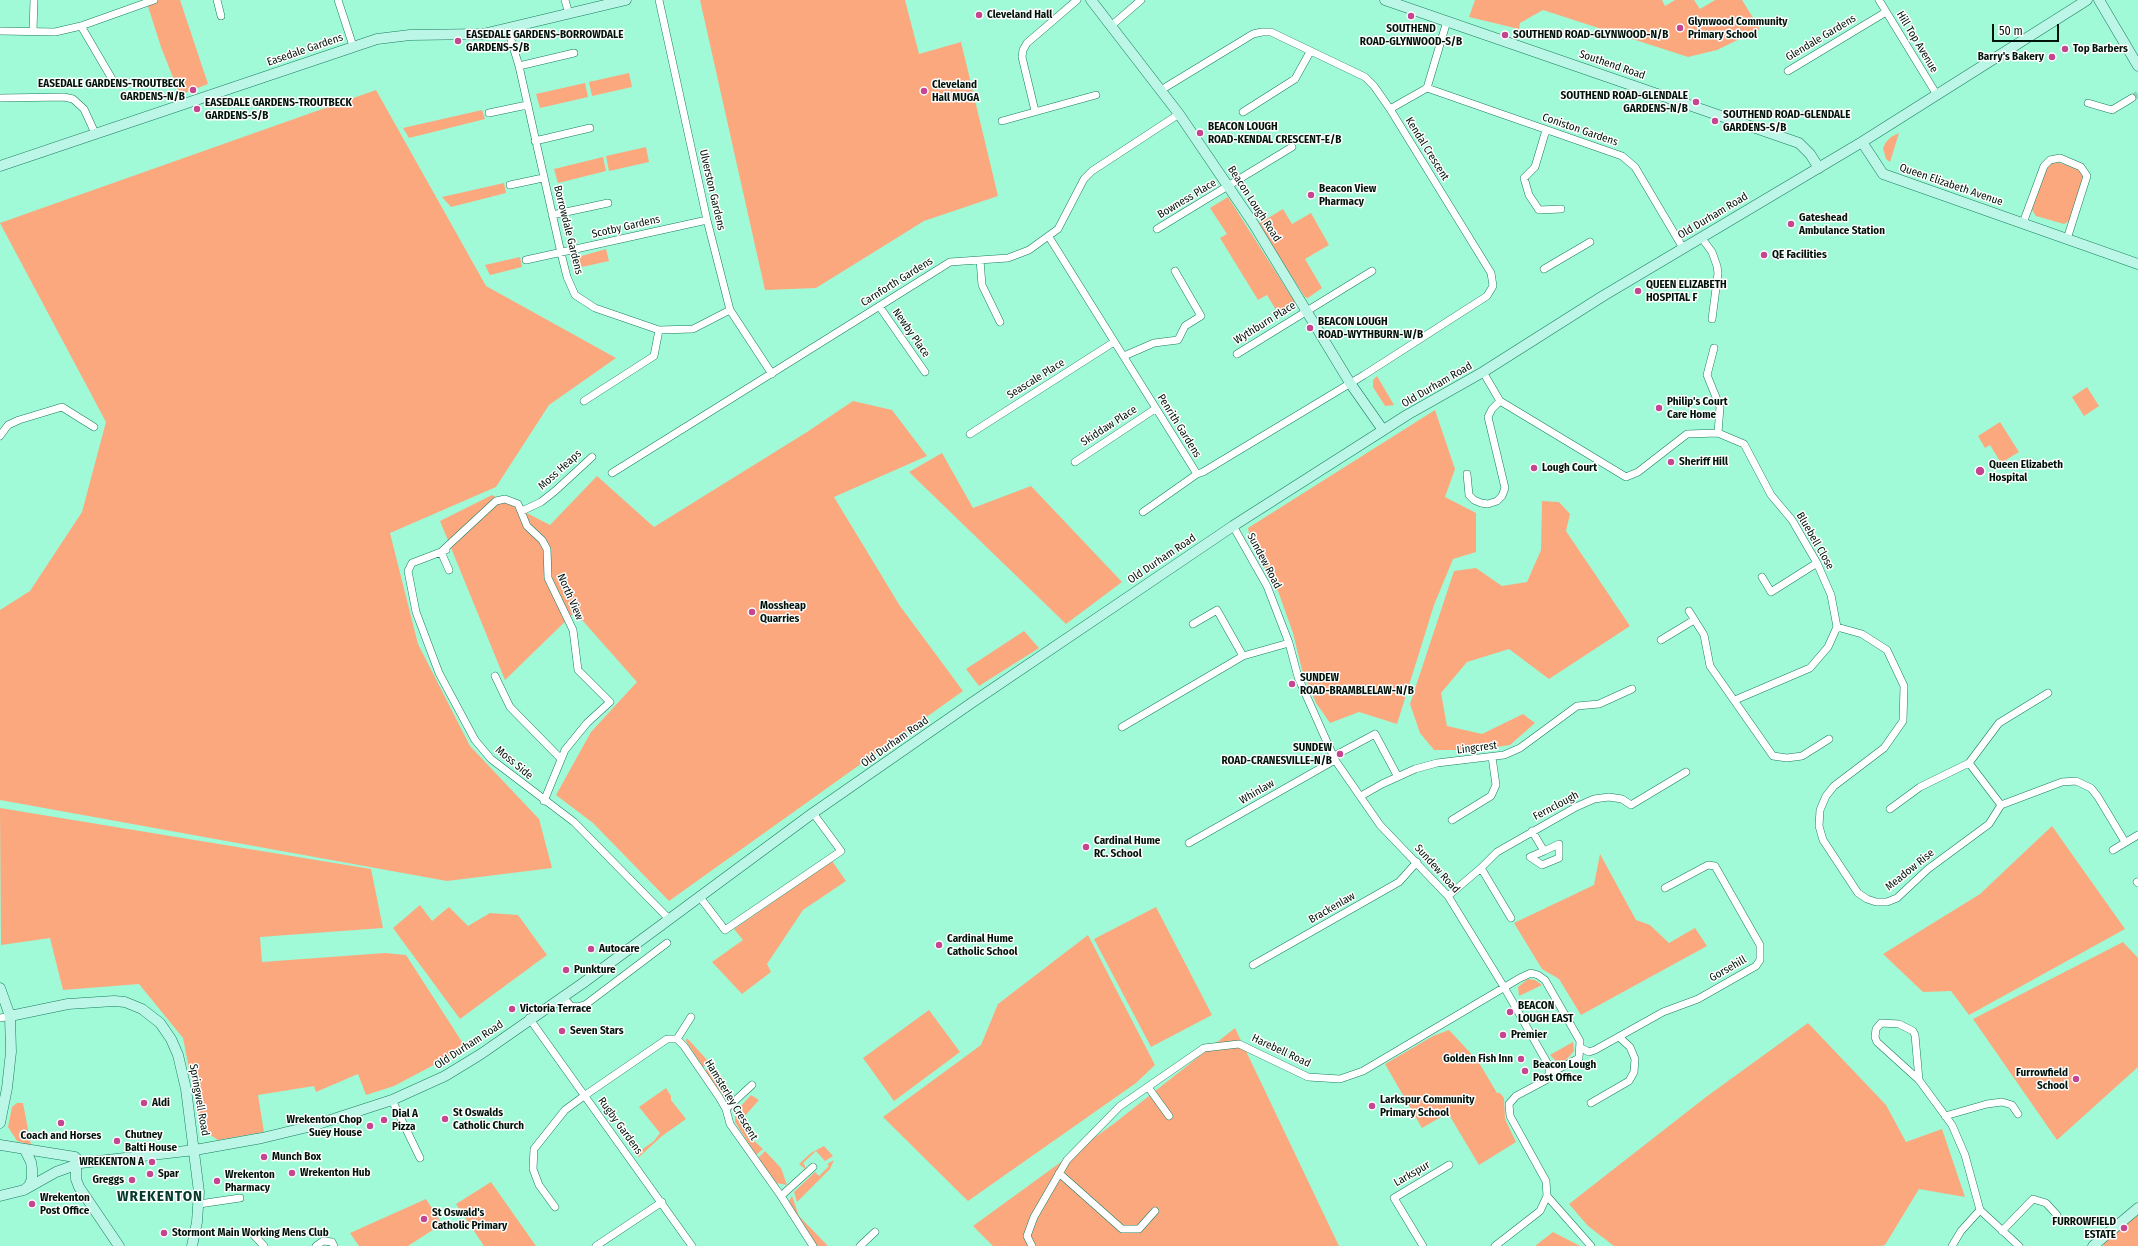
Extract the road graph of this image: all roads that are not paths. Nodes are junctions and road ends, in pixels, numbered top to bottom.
1 (34, 0) edge
2 (154, 0) edge
3 (217, 0) edge
4 (338, 0) edge
5 (565, 0) edge
6 (626, 0) edge
7 (659, 0) edge
8 (1077, 0) edge
9 (1091, 0) edge
10 (1141, 0) edge
11 (1385, 0) edge
12 (1879, 0) edge
13 (2087, 0) edge
14 (2099, 0) edge
15 (1886, 12) junction
16 (569, 14) junction
17 (221, 16) dead end
18 (1447, 21) junction
19 (81, 26) junction
20 (1111, 26) junction
21 (508, 30) junction
22 (0, 31) edge
23 (34, 31) junction
24 (353, 46) junction
25 (1310, 52) junction
26 (574, 53) dead end
27 (519, 66) junction
28 (2138, 66) edge
29 (1788, 71) dead end
30 (115, 84) dead end
31 (1427, 88) junction
32 (1161, 90) junction
33 (1096, 95) dead end
34 (1937, 95) junction
35 (0, 98) edge
36 (2132, 98) tunnel mouth
37 (2088, 102) dead end
38 (527, 105) junction
39 (1390, 109) junction
40 (1035, 111) junction
41 (1243, 112) dead end
42 (489, 113) dead end
43 (1179, 114) junction
44 (1002, 121) dead end
45 (590, 128) dead end
46 (1546, 130) junction
47 (95, 133) junction
48 (535, 140) junction
49 (1862, 142) junction
50 (1292, 147) dead end
51 (0, 166) edge
52 (1819, 168) junction
53 (543, 178) junction
54 (510, 185) dead end
55 (1228, 187) junction
56 (608, 203) dead end
57 (1561, 209) dead end
58 (552, 215) junction
59 (707, 220) junction
60 (2023, 223) junction
61 (1157, 229) dead end
62 (1049, 237) junction
63 (1701, 237) junction
64 (2067, 239) junction
65 (1590, 242) dead end
66 (1683, 248) junction
67 (561, 253) junction
68 (526, 260) dead end
69 (980, 260) junction
70 (2138, 264) edge
71 (1544, 269) dead end
72 (1176, 271) dead end
73 (1372, 271) dead end
74 (879, 306) junction
75 (730, 310) junction
76 (1306, 310) junction
77 (1712, 319) dead end
78 (1000, 322) dead end
79 (659, 330) junction
80 (1114, 342) junction
81 (1714, 348) dead end
82 (1237, 354) dead end
83 (1124, 356) junction
84 (925, 372) dead end
85 (1483, 372) junction
86 (772, 374) junction
87 (1350, 383) junction
88 (1500, 400) junction
89 (584, 401) dead end
90 (1155, 409) junction
91 (94, 427) dead end
92 (1383, 430) junction
93 (1718, 433) junction
94 (970, 434) dead end
95 (0, 436) edge
96 (592, 456) dead end
97 (1075, 462) dead end
98 (612, 473) dead end
99 (1196, 474) junction
100 (1467, 474) dead end
101 (522, 511) junction
102 (1143, 512) dead end
103 (1233, 526) junction
104 (444, 551) junction
105 (1817, 563) junction
106 (449, 570) dead end
107 (1762, 577) dead end
108 (1689, 611) dead end
109 (1694, 620) junction
110 (1193, 624) dead end
111 (1837, 627) junction
112 (1661, 640) dead end
113 (1289, 643) junction
114 (1243, 656) junction
115 (496, 676) dead end
116 (1632, 689) dead end
117 (2048, 693) dead end
118 (1735, 700) junction
119 (1122, 727) dead end
120 (1828, 739) dead end
121 (1492, 757) junction
122 (1335, 758) junction
123 (561, 759) junction
124 (1969, 763) junction
125 (1686, 772) dead end
126 (1398, 777) junction
127 (1361, 796) junction
128 (544, 801) junction
129 (2001, 805) junction
130 (1890, 809) dead end
131 (813, 813) junction
132 (1452, 820) dead end
133 (1532, 831) junction
134 (2138, 835) edge
135 (2125, 842) junction
136 (1189, 843) dead end
137 (2113, 850) dead end
138 (1544, 851) dead end
139 (1417, 862) junction
140 (1481, 868) junction
141 (1665, 888) dead end
142 (699, 896) junction
143 (1448, 896) junction
144 (1511, 918) dead end
145 (669, 919) junction
146 (667, 943) dead end
147 (1253, 966) dead end
148 (1504, 987) junction
149 (0, 988) edge
150 (562, 996) junction
151 (5, 1017) edge
152 (691, 1017) dead end
153 (529, 1018) junction
154 (1619, 1037) junction
155 (677, 1039) junction
156 (1581, 1048) junction
157 (1549, 1074) junction
158 (1919, 1080) junction
159 (752, 1085) dead end
160 (1148, 1087) junction
161 (584, 1096) junction
162 (392, 1100) junction
163 (1591, 1103) dead end
164 (726, 1109) junction
165 (2018, 1114) dead end
166 (1169, 1116) dead end
167 (1945, 1116) junction
168 (0, 1123) edge
169 (0, 1145) edge
170 (25, 1150) junction
171 (195, 1150) junction
172 (420, 1158) dead end
173 (78, 1165) junction
174 (1449, 1165) dead end
175 (813, 1167) dead end
176 (1059, 1174) junction
177 (24, 1190) junction
178 (0, 1196) edge
179 (781, 1196) junction
180 (1547, 1196) junction
181 (240, 1198) dead end
182 (662, 1202) junction
183 (199, 1204) junction
184 (555, 1207) dead end
185 (2138, 1208) edge
186 (1980, 1210) junction
187 (1155, 1211) dead end
188 (2057, 1215) dead end
189 (250, 1231) dead end
190 (2002, 1231) junction
191 (875, 1232) dead end
192 (119, 1246) edge
193 (192, 1246) edge
194 (264, 1246) edge
195 (316, 1246) edge
196 (334, 1246) edge
197 (596, 1246) edge
198 (692, 1246) edge
199 (813, 1246) edge
200 (860, 1246) edge
201 (1032, 1246) edge
202 (1423, 1246) edge
203 (1494, 1246) edge
204 (1591, 1246) edge
205 (1952, 1246) edge
206 (2019, 1246) edge
207 (2093, 1246) edge

1 - 23 street
2 - 19 street
3 - 17 street
4 - 24 street
5 - 16 street
6 - 16 main road, Easedale Gardens
7 - 59 street, Ulverston Gardens
8 - 40 street
9 - 20 main road, Beacon Lough Road
10 - 20 street
11 - 18 main road, Southend Road
12 - 15 street, Hill Top Avenue
13 - 34 main road, Old Durham Road
14 - 28 main road
15 - 29 street, Glendale Gardens
15 - 34 street, Hill Top Avenue
16 - 21 main road, Easedale Gardens
18 - 31 street
18 - 52 main road, Southend Road
19 - 23 street
19 - 30 street
20 - 32 main road, Beacon Lough Road
21 - 24 main road, Easedale Gardens
21 - 27 street, Borrowdale Gardens
22 - 23 street
24 - 47 main road, Easedale Gardens
25 - 32 street, Kendal Crescent
25 - 39 street, Kendal Crescent
25 - 41 street
26 - 27 street
27 - 38 street, Borrowdale Gardens
31 - 39 street
31 - 46 street, Coniston Gardens
32 - 43 main road, Beacon Lough Road
33 - 40 street
34 - 49 main road, Old Durham Road
35 - 47 street
36 - 37 street
38 - 42 street
38 - 48 street, Borrowdale Gardens
39 - 87 street, Kendal Crescent
40 - 44 street
43 - 55 main road, Beacon Lough Road
43 - 62 street, Carnforth Gardens
45 - 48 street
46 - 57 street
46 - 66 street, Coniston Gardens
47 - 51 main road, Easedale Gardens
48 - 53 street, Borrowdale Gardens
49 - 52 main road, Old Durham Road
49 - 60 main road, Queen Elizabeth Avenue
50 - 55 street, Bowness Place
52 - 63 main road, Old Durham Road
53 - 54 street
53 - 58 street, Borrowdale Gardens
55 - 61 street, Bowness Place
55 - 76 main road, Beacon Lough Road
56 - 58 street
58 - 67 street, Borrowdale Gardens
59 - 67 street, Scotby Gardens
59 - 75 street, Ulverston Gardens
60 - 64 main road, Queen Elizabeth Avenue
60 - 64 street
62 - 69 street, Carnforth Gardens
62 - 80 street, Penrith Gardens
63 - 66 main road, Old Durham Road
63 - 77 street
64 - 70 main road, Queen Elizabeth Avenue
65 - 71 street
66 - 85 main road, Old Durham Road
67 - 68 street, Scotby Gardens
67 - 79 street, Borrowdale Gardens
69 - 74 street, Carnforth Gardens
69 - 78 street
72 - 83 street
73 - 76 street, Wythburn Place
74 - 84 street, Newby Place
74 - 86 street, Carnforth Gardens
75 - 79 street, Borrowdale Gardens
75 - 86 street, Ulverston Gardens
76 - 82 street, Wythburn Place
76 - 87 main road, Beacon Lough Road
79 - 89 street
80 - 83 street, Penrith Gardens
80 - 94 street, Seascale Place
81 - 93 street
83 - 90 street, Penrith Gardens
85 - 88 street, Bluebell Close
85 - 92 main road, Old Durham Road
86 - 98 street, Carnforth Gardens
87 - 92 main road, Beacon Lough Road
87 - 99 street, Penrith Gardens
88 - 93 street, Bluebell Close
88 - 100 street
90 - 97 street, Skiddaw Place
90 - 99 street, Penrith Gardens
91 - 95 street
92 - 103 main road, Old Durham Road
93 - 105 street, Bluebell Close
96 - 101 street, Moss Heaps
99 - 102 street
101 - 104 street, North View
101 - 123 street, North View
103 - 113 street, Sundew Road
103 - 131 main road, Old Durham Road
104 - 106 street
104 - 128 street, Moss Side
105 - 107 street
105 - 111 street, Bluebell Close
108 - 109 street
109 - 112 street
109 - 118 street
110 - 114 street
111 - 118 street
111 - 129 street, Meadow Rise
113 - 114 street
113 - 122 street, Sundew Road
114 - 119 street
115 - 123 street
116 - 121 street, Lingcrest
117 - 124 street
118 - 120 street
121 - 126 street, Lingcrest
121 - 132 street
122 - 126 street, Whinlaw
122 - 127 street, Sundew Road
122 - 136 street, Whinlaw
123 - 128 street, North View
124 - 129 street
124 - 130 street
125 - 133 street, Fernclough
126 - 127 street, Lingcrest
127 - 139 street, Sundew Road
128 - 145 street, Moss Side
129 - 135 street
131 - 142 main road, Old Durham Road
131 - 142 street
133 - 138 street
133 - 140 street, Fernclough
134 - 135 street
135 - 137 street
139 - 143 street, Sundew Road
139 - 147 street, Brackenlaw
140 - 143 street, Fernclough
140 - 144 street
141 - 154 street, Gorsehill
142 - 145 main road, Old Durham Road
143 - 148 street, Sundew Road
145 - 150 main road, Old Durham Road
146 - 150 street
148 - 156 street, Harebell Road
148 - 157 street, Sundew Road
148 - 160 street, Harebell Road
149 - 151 main road
150 - 153 main road, Old Durham Road
151 - 168 main road
151 - 171 main road, Springwell Road
152 - 155 street
153 - 161 street, Rugby Gardens
153 - 162 main road, Old Durham Road
154 - 156 street, Gorsehill
154 - 163 street
155 - 161 street
155 - 164 street, Hamsterley Crescent
156 - 157 street
157 - 180 street
158 - 158 street
158 - 167 street
159 - 164 street
160 - 166 street
160 - 176 street, Harebell Road
161 - 182 street, Rugby Gardens
161 - 184 street
162 - 171 main road, Old Durham Road
162 - 172 street
164 - 179 street, Hamsterley Crescent
165 - 167 street
167 - 186 street
169 - 170 main road
170 - 173 main road
170 - 177 main road
171 - 173 main road, Old Durham Road
171 - 183 main road, Springwell Road
173 - 177 main road, Old Durham Road
173 - 192 main road
174 - 202 street, Larkspur
175 - 179 street
176 - 187 street
176 - 201 street, Harebell Road
177 - 178 main road, Old Durham Road
179 - 199 street, Hamsterley Crescent
180 - 203 street
180 - 204 street
181 - 183 street
182 - 197 street
182 - 198 street, Rugby Gardens
183 - 193 main road, Springwell Road
185 - 207 main road
186 - 190 street
186 - 205 street
188 - 190 street
189 - 194 street
190 - 206 street
191 - 200 street
195 - 196 street

